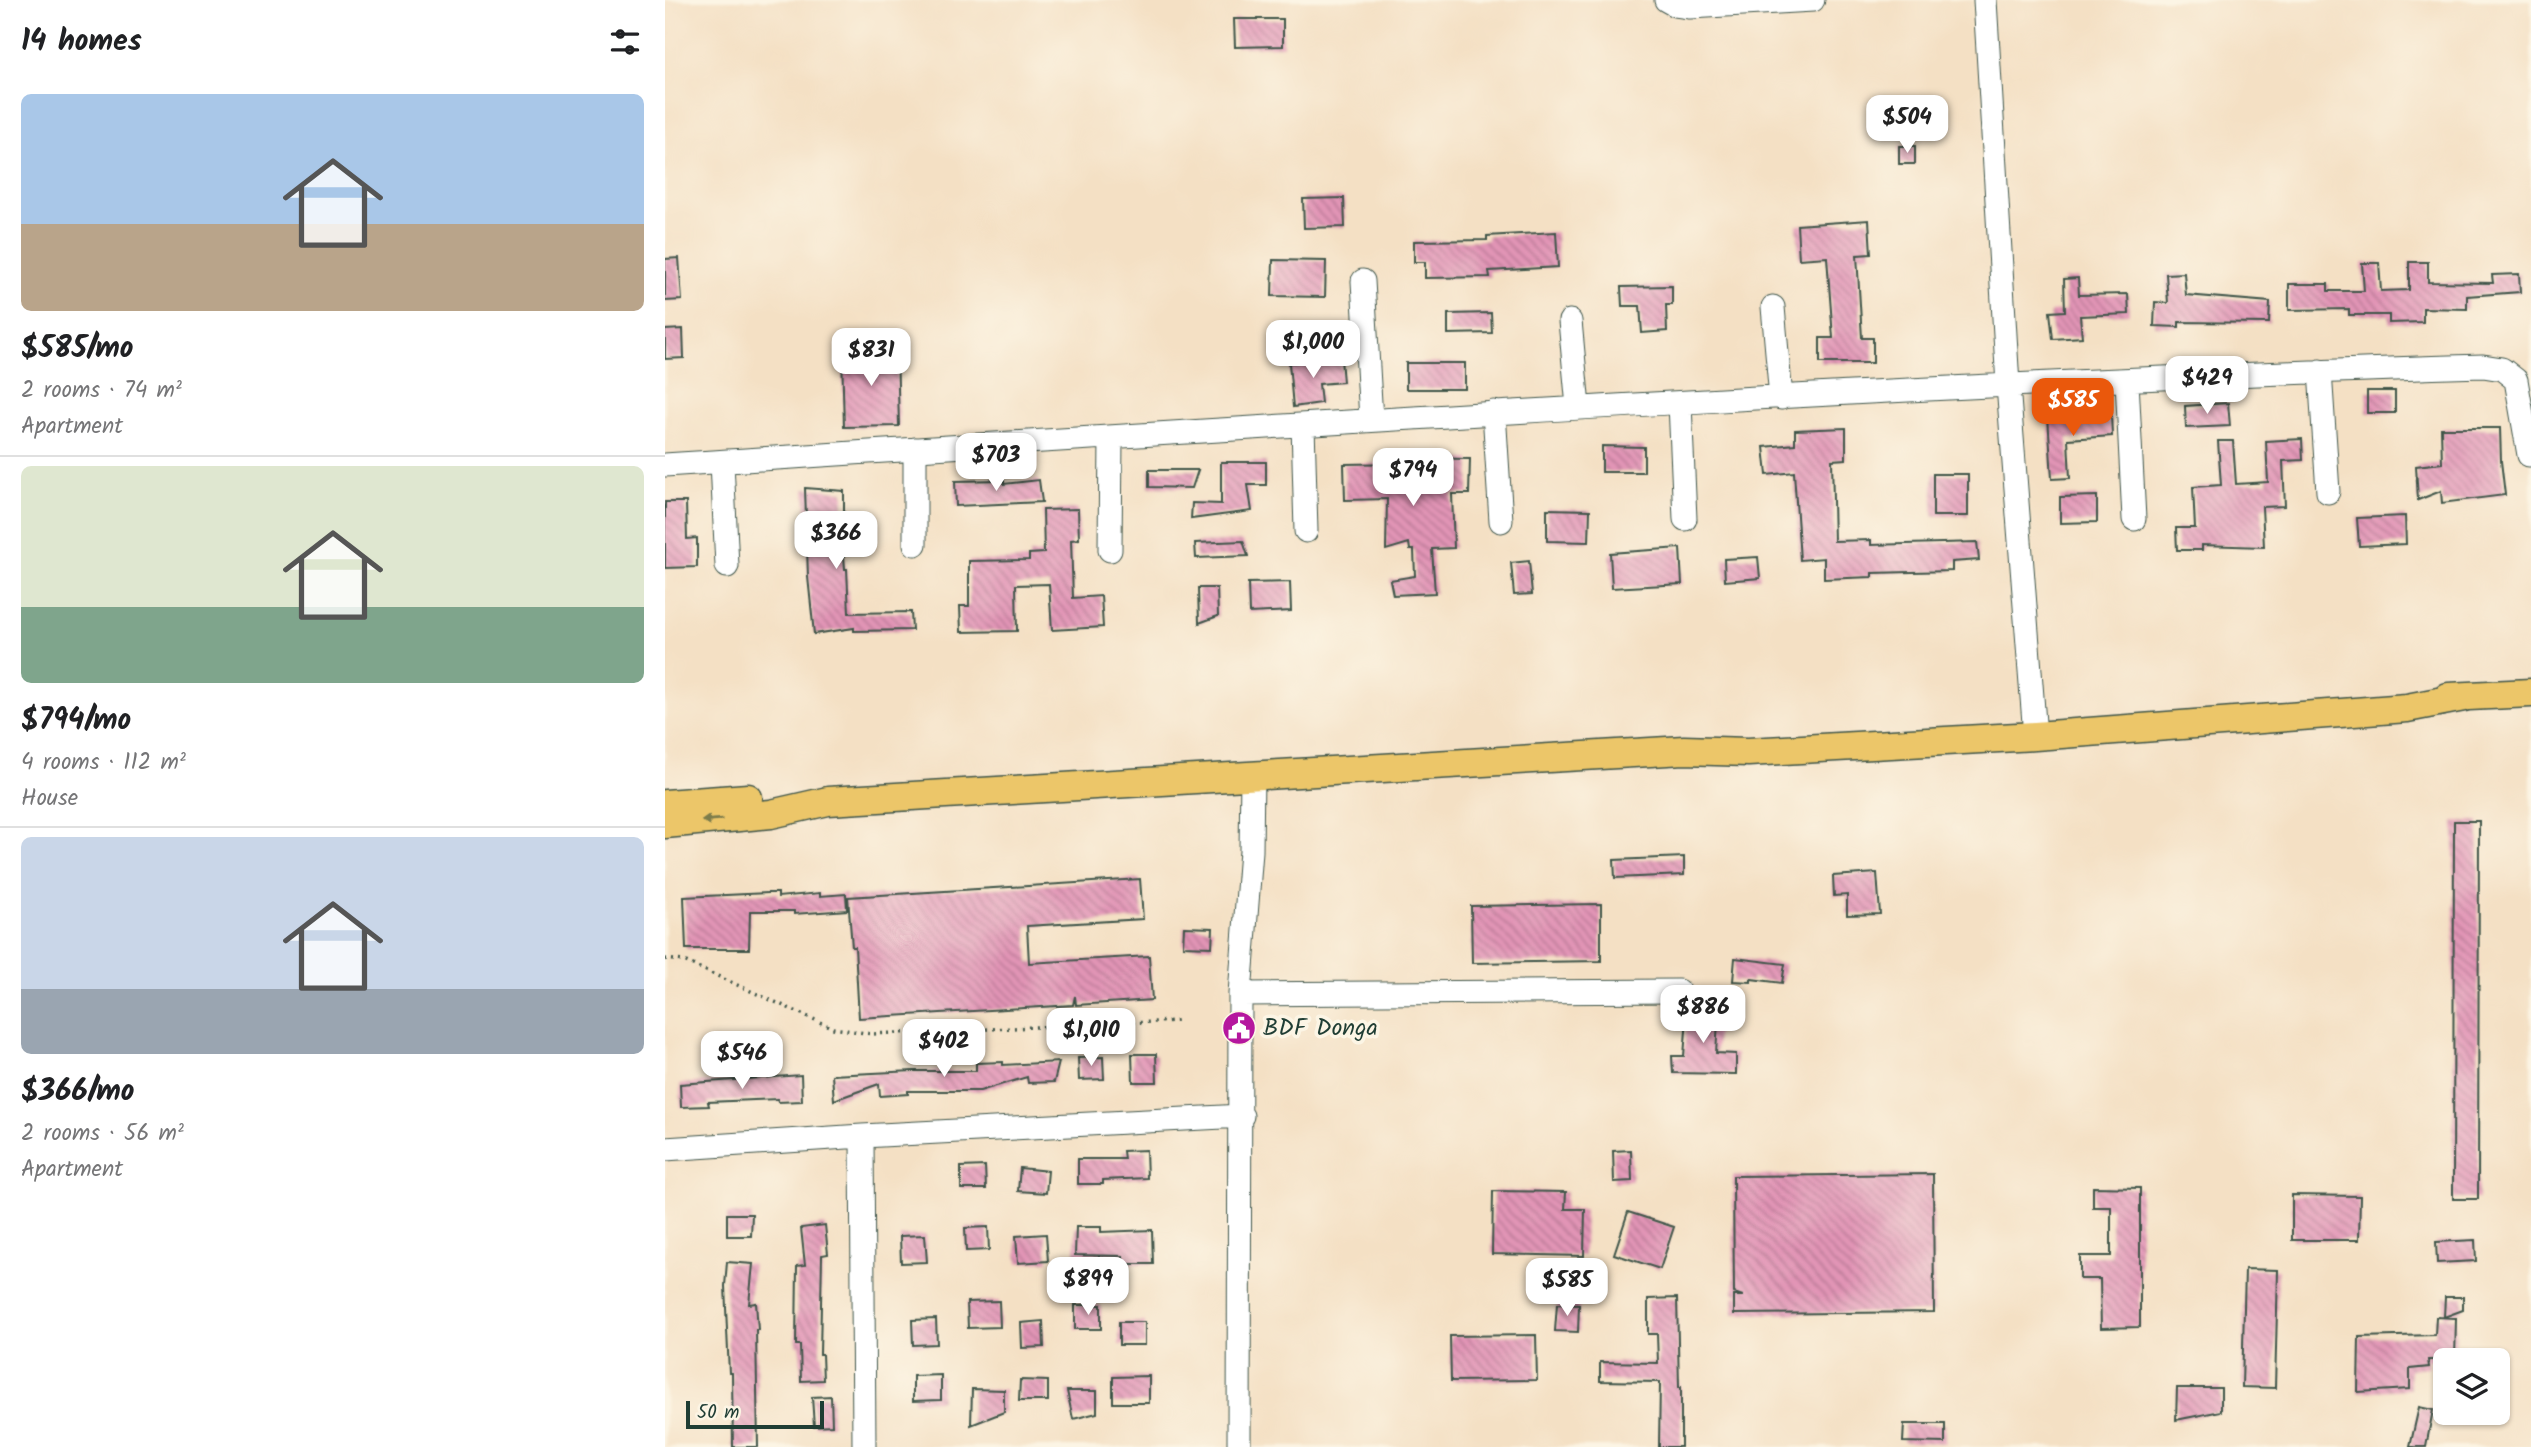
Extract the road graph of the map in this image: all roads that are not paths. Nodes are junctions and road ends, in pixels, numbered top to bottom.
1 (1666, 0) edge
2 (1813, 0) edge
3 (1985, 0) edge
4 (1363, 281) dead end
5 (1773, 307) dead end
6 (1570, 321) dead end
7 (2321, 371) junction
8 (2127, 381) junction
9 (2008, 385) junction
10 (1781, 398) junction
11 (1679, 403) junction
12 (1578, 407) junction
13 (1494, 412) junction
14 (1371, 421) junction
15 (1303, 425) junction
16 (1111, 437) junction
17 (915, 449) junction
18 (2529, 455) dead end
19 (722, 462) junction
20 (665, 465) edge
21 (2328, 492) dead end
22 (1685, 519) dead end
23 (2134, 520) dead end
24 (1501, 521) dead end
25 (1306, 531) dead end
26 (915, 544) dead end
27 (1110, 550) dead end
28 (727, 566) dead end
29 (2531, 693) edge
30 (2034, 728) junction
31 (1252, 775) junction
32 (828, 802) junction
33 (665, 804) edge
34 (665, 824) edge
35 (1678, 991) dead end
36 (1240, 994) junction
37 (1242, 1116) junction
38 (862, 1136) junction
39 (665, 1149) edge
40 (864, 1447) edge
41 (1239, 1447) edge

1 - 2 street
3 - 9 street
4 - 14 street
5 - 10 street
6 - 12 street
7 - 8 street
7 - 18 street
7 - 21 street
8 - 9 street
8 - 23 street
9 - 10 street
9 - 30 street
10 - 11 street
11 - 12 street
11 - 22 street
12 - 13 street
13 - 14 street
13 - 24 street
14 - 15 street
15 - 16 street
15 - 25 street
16 - 17 street
16 - 27 street
17 - 19 street
17 - 26 street
19 - 20 street
19 - 28 street
29 - 30 main road
30 - 31 main road
31 - 32 main road
31 - 36 street
32 - 33 main road
32 -> 34 main road
35 - 36 street
36 - 37 street
37 - 38 street
37 - 41 street
38 - 39 street
38 - 40 street

